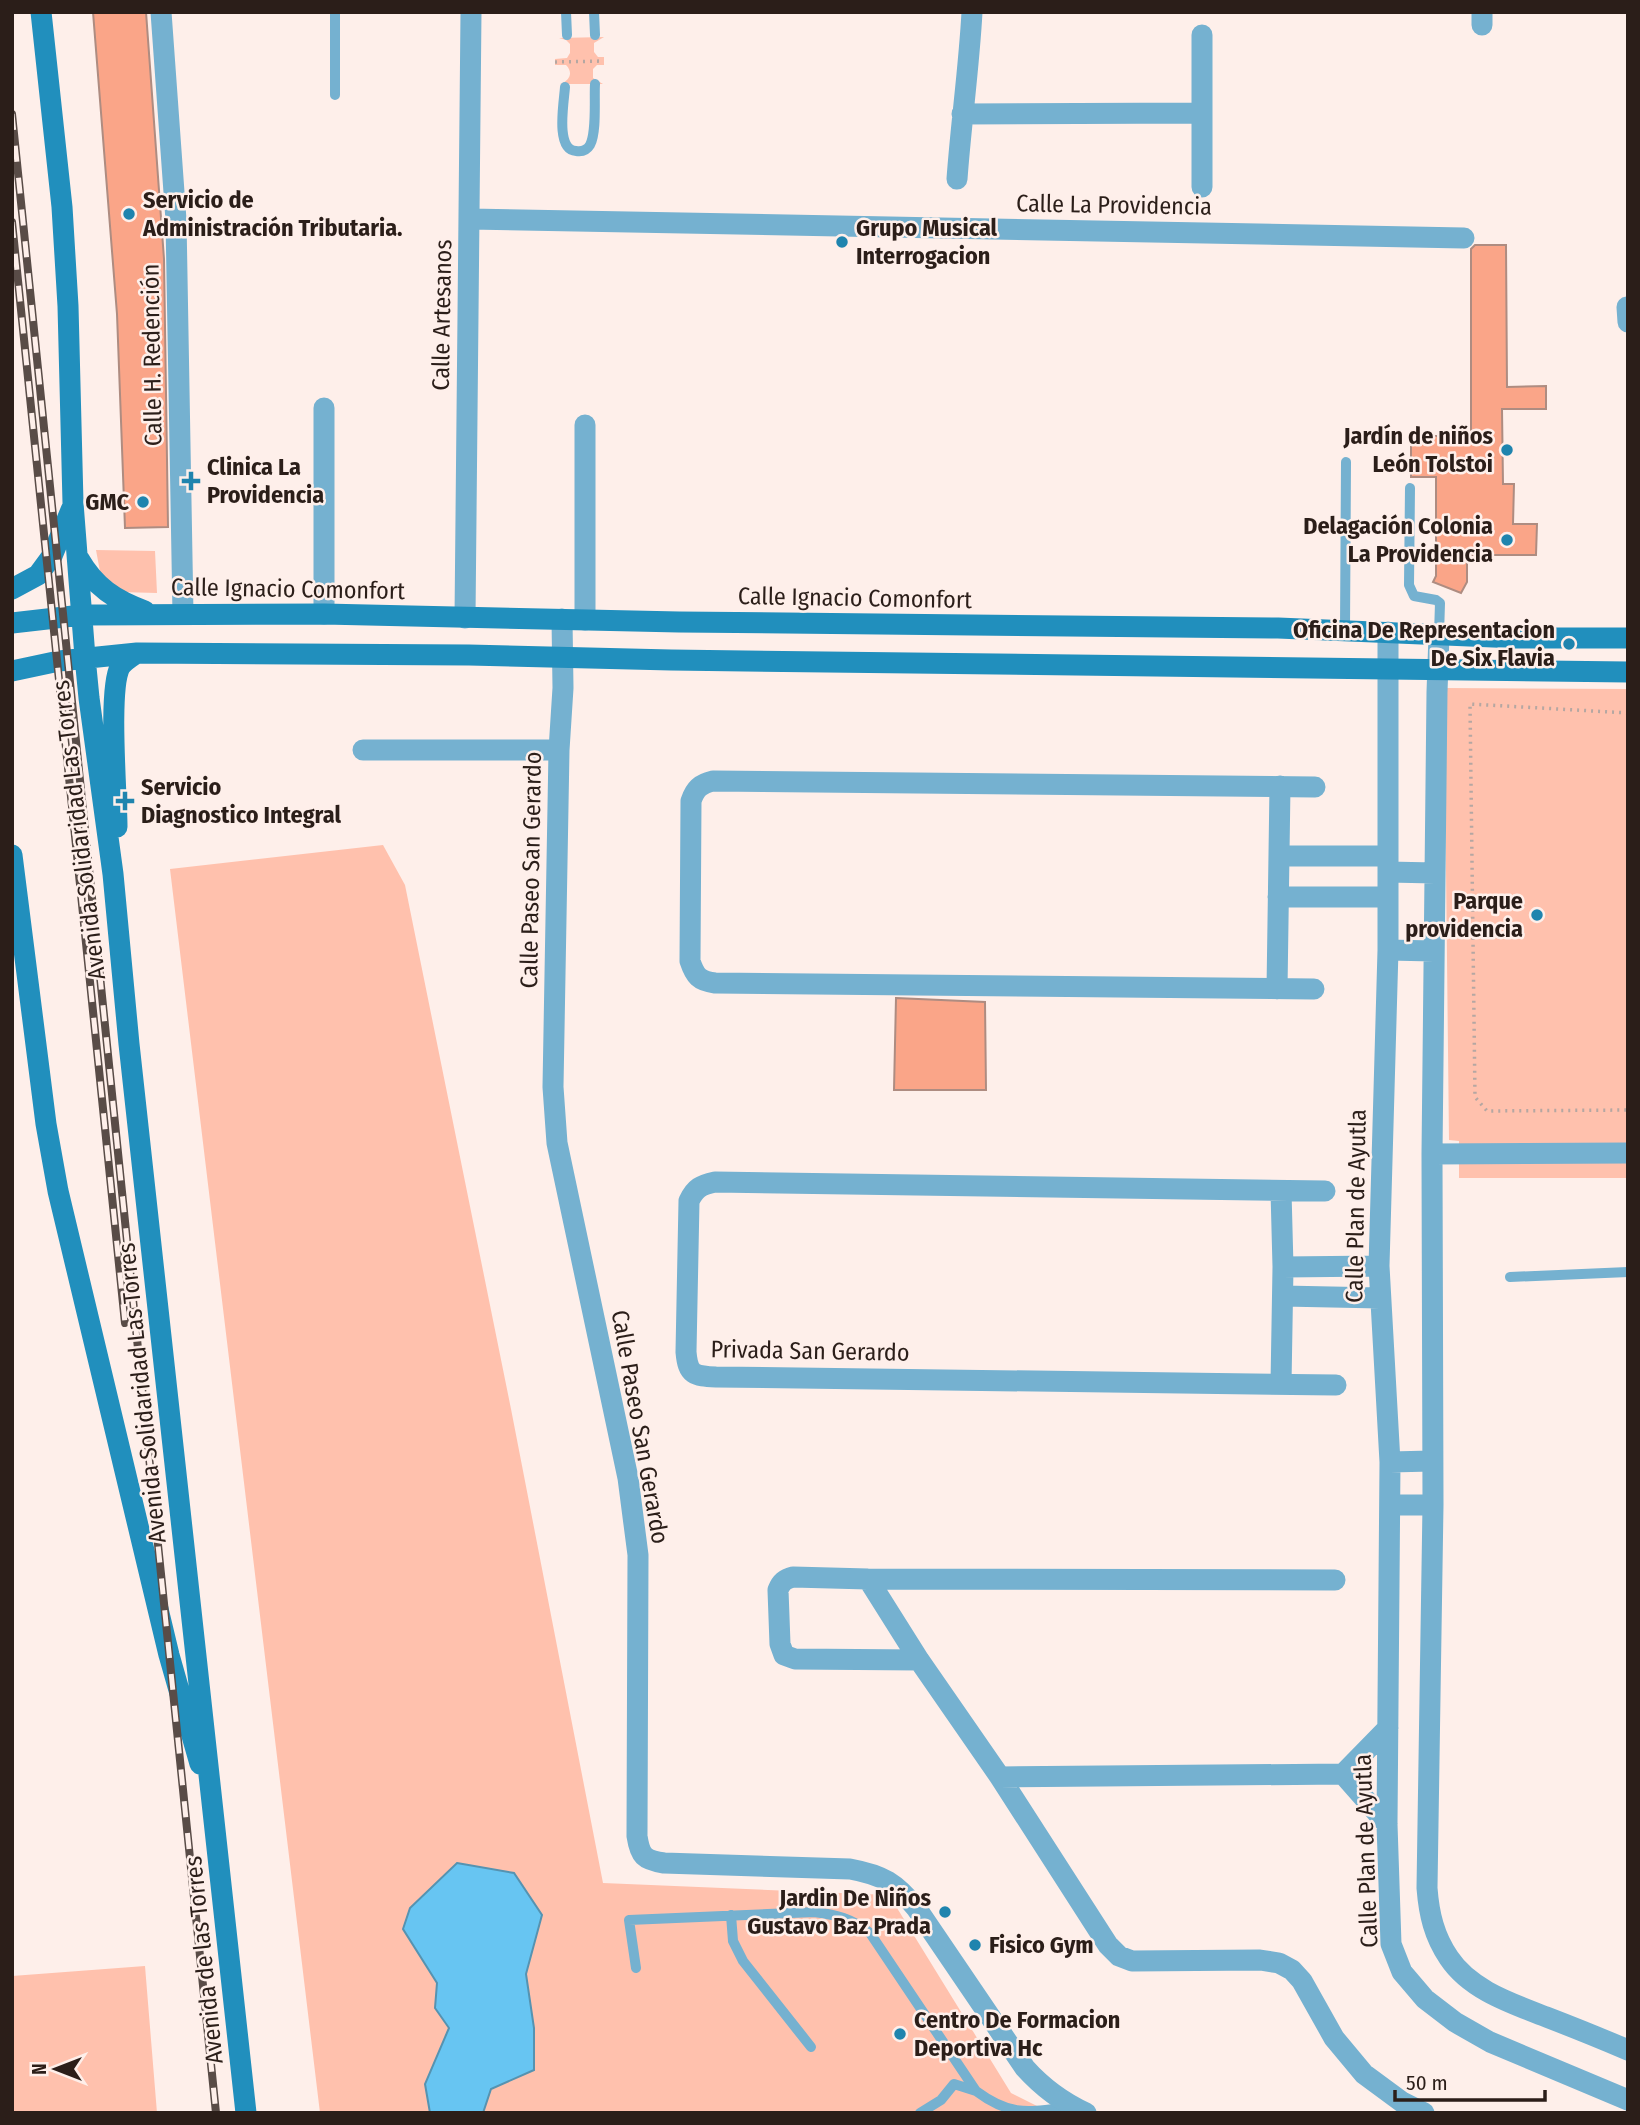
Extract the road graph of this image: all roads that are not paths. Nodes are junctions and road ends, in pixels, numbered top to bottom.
1 (41, 12) edge
2 (161, 12) edge
3 (335, 12) edge
4 (471, 12) edge
5 (566, 12) edge
6 (594, 12) edge
7 (972, 12) edge
8 (567, 35) dead end
9 (594, 35) dead end
10 (1202, 35) dead end
11 (594, 84) dead end
12 (565, 87) dead end
13 (335, 95) dead end
14 (1202, 113) junction
15 (962, 114) junction
16 (957, 179) dead end
17 (1202, 187) dead end
18 (470, 219) junction
19 (1464, 238) dead end
20 (1627, 307) edge
21 (1628, 322) edge
22 (324, 408) dead end
23 (585, 425) dead end
24 (1346, 462) dead end
25 (1410, 488) dead end
26 (73, 503) junction
27 (77, 556) junction
28 (12, 589) edge
29 (154, 614) junction
30 (183, 614) junction
31 (324, 614) junction
32 (82, 615) junction
33 (465, 618) junction
34 (562, 620) junction
35 (585, 620) junction
36 (12, 623) edge
37 (1345, 631) junction
38 (1388, 632) junction
39 (1439, 635) junction
40 (1628, 638) edge
41 (137, 653) junction
42 (562, 656) junction
43 (85, 657) junction
44 (1388, 670) junction
45 (1438, 670) junction
46 (12, 671) edge
47 (1628, 672) edge
48 (363, 750) dead end
49 (559, 750) junction
50 (1280, 786) junction
51 (1315, 787) dead end
52 (12, 855) edge
53 (1279, 856) junction
54 (1388, 864) junction
55 (1435, 873) junction
56 (113, 874) junction
57 (1278, 897) junction
58 (1388, 897) junction
59 (1388, 950) junction
60 (1434, 951) junction
61 (1277, 989) junction
62 (1314, 989) dead end
63 (1628, 1153) edge
64 (1432, 1154) junction
65 (1281, 1191) junction
66 (1325, 1191) dead end
67 (1379, 1266) junction
68 (1283, 1267) junction
69 (1628, 1272) edge
70 (1510, 1277) dead end
71 (1283, 1296) junction
72 (1380, 1298) junction
73 (1281, 1384) junction
74 (1336, 1385) dead end
75 (1433, 1461) junction
76 (1390, 1462) junction
77 (1390, 1505) junction
78 (1433, 1505) junction
79 (868, 1579) junction
80 (1335, 1580) dead end
81 (919, 1660) junction
82 (1388, 1728) junction
83 (1343, 1774) junction
84 (1000, 1777) junction
85 (213, 1802) junction
86 (1387, 1824) junction
87 (731, 1915) junction
88 (636, 1968) dead end
89 (811, 2047) dead end
90 (1628, 2050) edge
91 (976, 2091) junction
92 (1628, 2100) edge
93 (1079, 2110) edge
94 (246, 2113) edge
95 (920, 2113) edge
96 (1424, 2113) edge

1 - 26 main road, Avenida Solidaridad Las Torres
2 - 30 street, Calle H. Redención
3 - 13 lane
4 - 18 street, Calle Artesanos
5 - 8 lane
6 - 9 lane
7 - 15 street
10 - 14 street
11 - 12 lane
14 - 15 street
14 - 17 street
15 - 16 street
18 - 19 street, Calle La Providencia
18 - 33 street, Calle Artesanos
20 - 21 street
22 - 31 street
23 - 35 street
24 - 37 lane
25 - 39 lane
26 - 27 main road, Avenida Solidaridad Las Torres
26 - 28 main road
27 - 29 main road
27 - 32 main road, Avenida Solidaridad Las Torres
29 - 30 main road, Calle Ignacio Comonfort
29 - 32 main road, Calle Ignacio Comonfort
30 - 31 main road, Calle Ignacio Comonfort
31 - 33 main road, Calle Ignacio Comonfort
32 - 36 main road, Calle Ignacio Comonfort
32 - 43 main road, Avenida Solidaridad Las Torres
33 - 34 main road, Calle Ignacio Comonfort
34 - 35 main road, Calle Ignacio Comonfort
34 - 42 street, Calle Paseo San Gerardo
35 - 37 main road, Calle Ignacio Comonfort
37 - 38 main road, Calle Ignacio Comonfort
38 - 39 main road, Calle Ignacio Comonfort
38 - 44 street, Calle Plan de Ayutla
39 - 40 main road, Calle Ignacio Comonfort
39 - 45 street
41 - 42 main road
41 - 43 main road
41 - 56 main road
42 - 44 main road
42 - 49 street, Calle Paseo San Gerardo
43 - 46 main road
43 - 56 main road, Avenida Solidaridad Las Torres
44 - 45 main road
44 - 54 street, Calle Plan de Ayutla
45 - 47 main road
45 - 55 street
48 - 49 street
49 - 93 street, Calle Paseo San Gerardo
50 - 51 street
50 - 53 street
50 - 61 street
52 - 85 main road, Avenida Solidaridad Las Torres
53 - 54 street
53 - 57 street
54 - 55 street
54 - 58 street, Calle Plan de Ayutla
55 - 60 street
56 - 85 main road, Avenida Solidaridad Las Torres
57 - 58 street
57 - 61 street
58 - 59 street, Calle Plan de Ayutla
59 - 60 street
59 - 67 street, Calle Plan de Ayutla
60 - 64 street
61 - 62 street
63 - 64 street
64 - 75 street
65 - 66 street, Privada San Gerardo
65 - 68 street
65 - 73 street, Privada San Gerardo
67 - 68 street
67 - 72 street, Calle Plan de Ayutla
68 - 71 street
69 - 70 lane
71 - 72 street
71 - 73 street
72 - 76 street, Calle Plan de Ayutla
73 - 74 street, Privada San Gerardo
75 - 76 street
75 - 78 street
76 - 77 street, Calle Plan de Ayutla
77 - 78 street
77 - 82 street, Calle Plan de Ayutla
78 - 90 street
79 - 80 street
79 - 81 street
79 - 81 street
81 - 84 street
82 - 83 street
82 - 86 street, Calle Plan de Ayutla
83 - 84 street
83 - 86 street
84 - 96 street
85 - 94 main road, Avenida de las Torres
86 - 92 street, Calle Plan de Ayutla
87 - 88 lane
87 - 89 lane
87 - 91 lane
91 - 93 lane
91 - 95 lane

